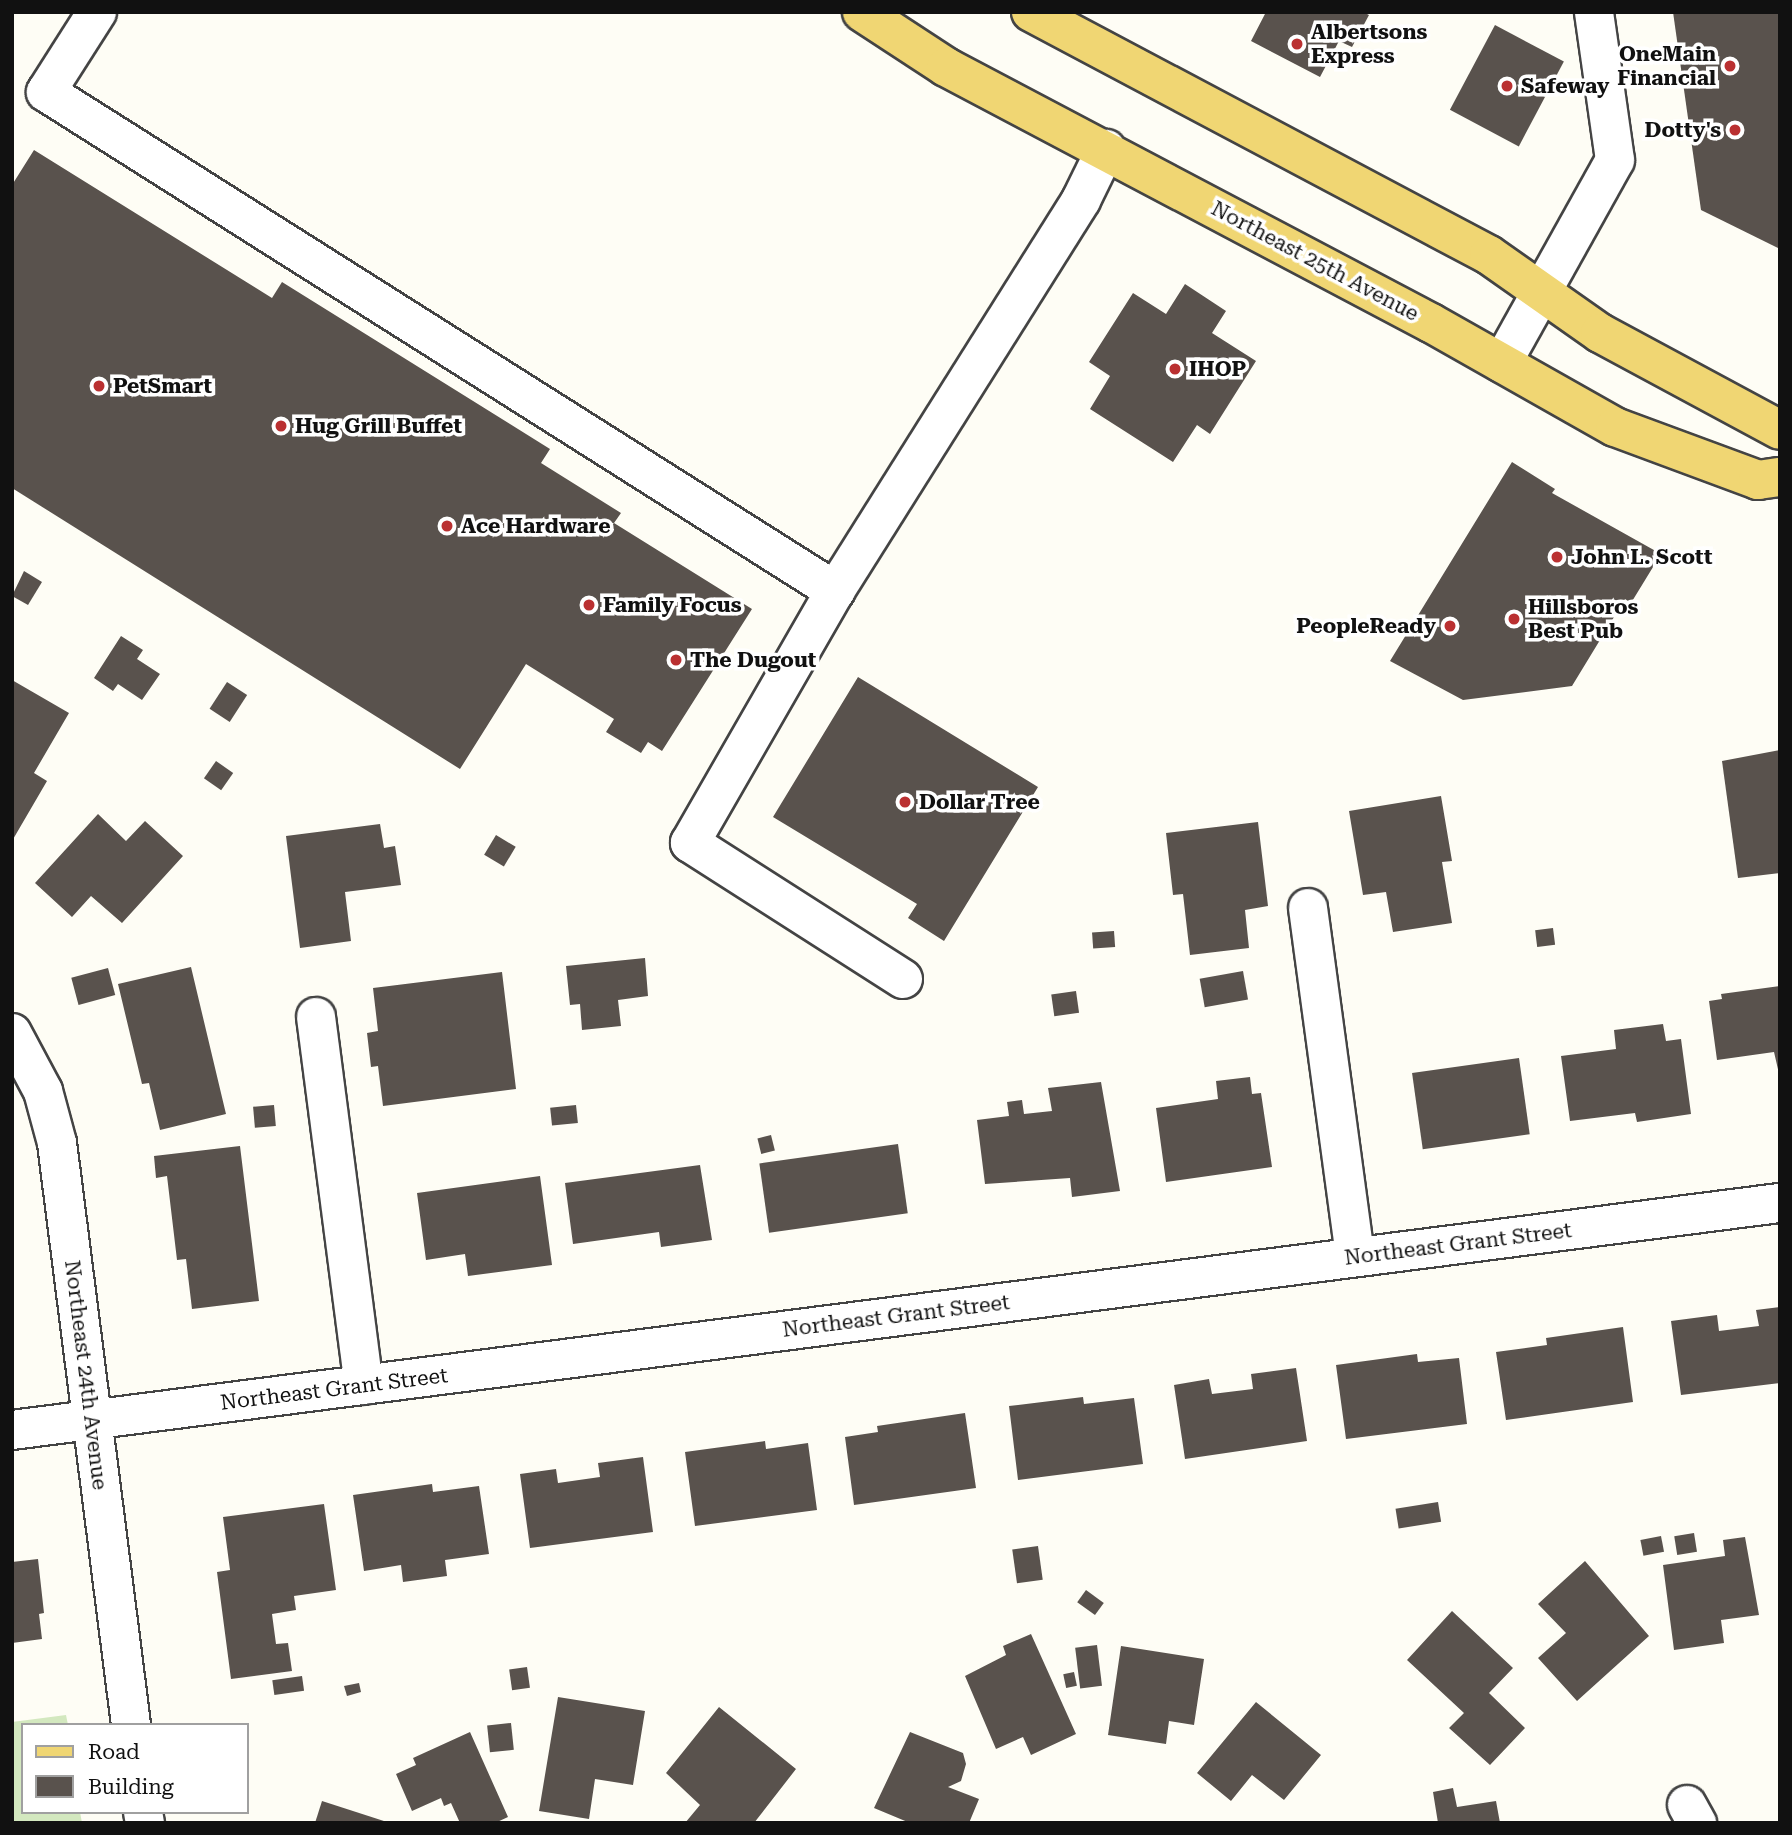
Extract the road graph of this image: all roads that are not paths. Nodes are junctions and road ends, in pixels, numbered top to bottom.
1 (97, 12) edge
2 (862, 12) edge
3 (1031, 12) edge
4 (1594, 12) edge
5 (1106, 149) junction
6 (1544, 293) junction
7 (1502, 363) junction
8 (1780, 430) edge
9 (1780, 477) edge
10 (835, 591) junction
11 (1308, 908) dead end
12 (904, 979) dead end
13 (316, 1017) dead end
14 (12, 1033) edge
15 (1780, 1203) edge
16 (1355, 1257) junction
17 (364, 1385) junction
18 (91, 1419) junction
19 (12, 1430) edge
20 (131, 1723) edge

1 - 10 street
2 - 5 main road, Northeast 25th Avenue
3 - 6 main road
4 - 6 street
5 - 7 main road, Northeast 25th Avenue
5 - 10 street
6 - 7 street
6 - 8 main road
7 - 9 main road, Northeast 25th Avenue
10 - 12 street
11 - 16 street
13 - 17 street
14 - 18 street, Northeast 24th Avenue
15 - 16 street, Northeast Grant Street
16 - 17 street, Northeast Grant Street
17 - 18 street, Northeast Grant Street
18 - 19 street, Northeast Grant Street
18 - 20 street, Northeast 24th Avenue

